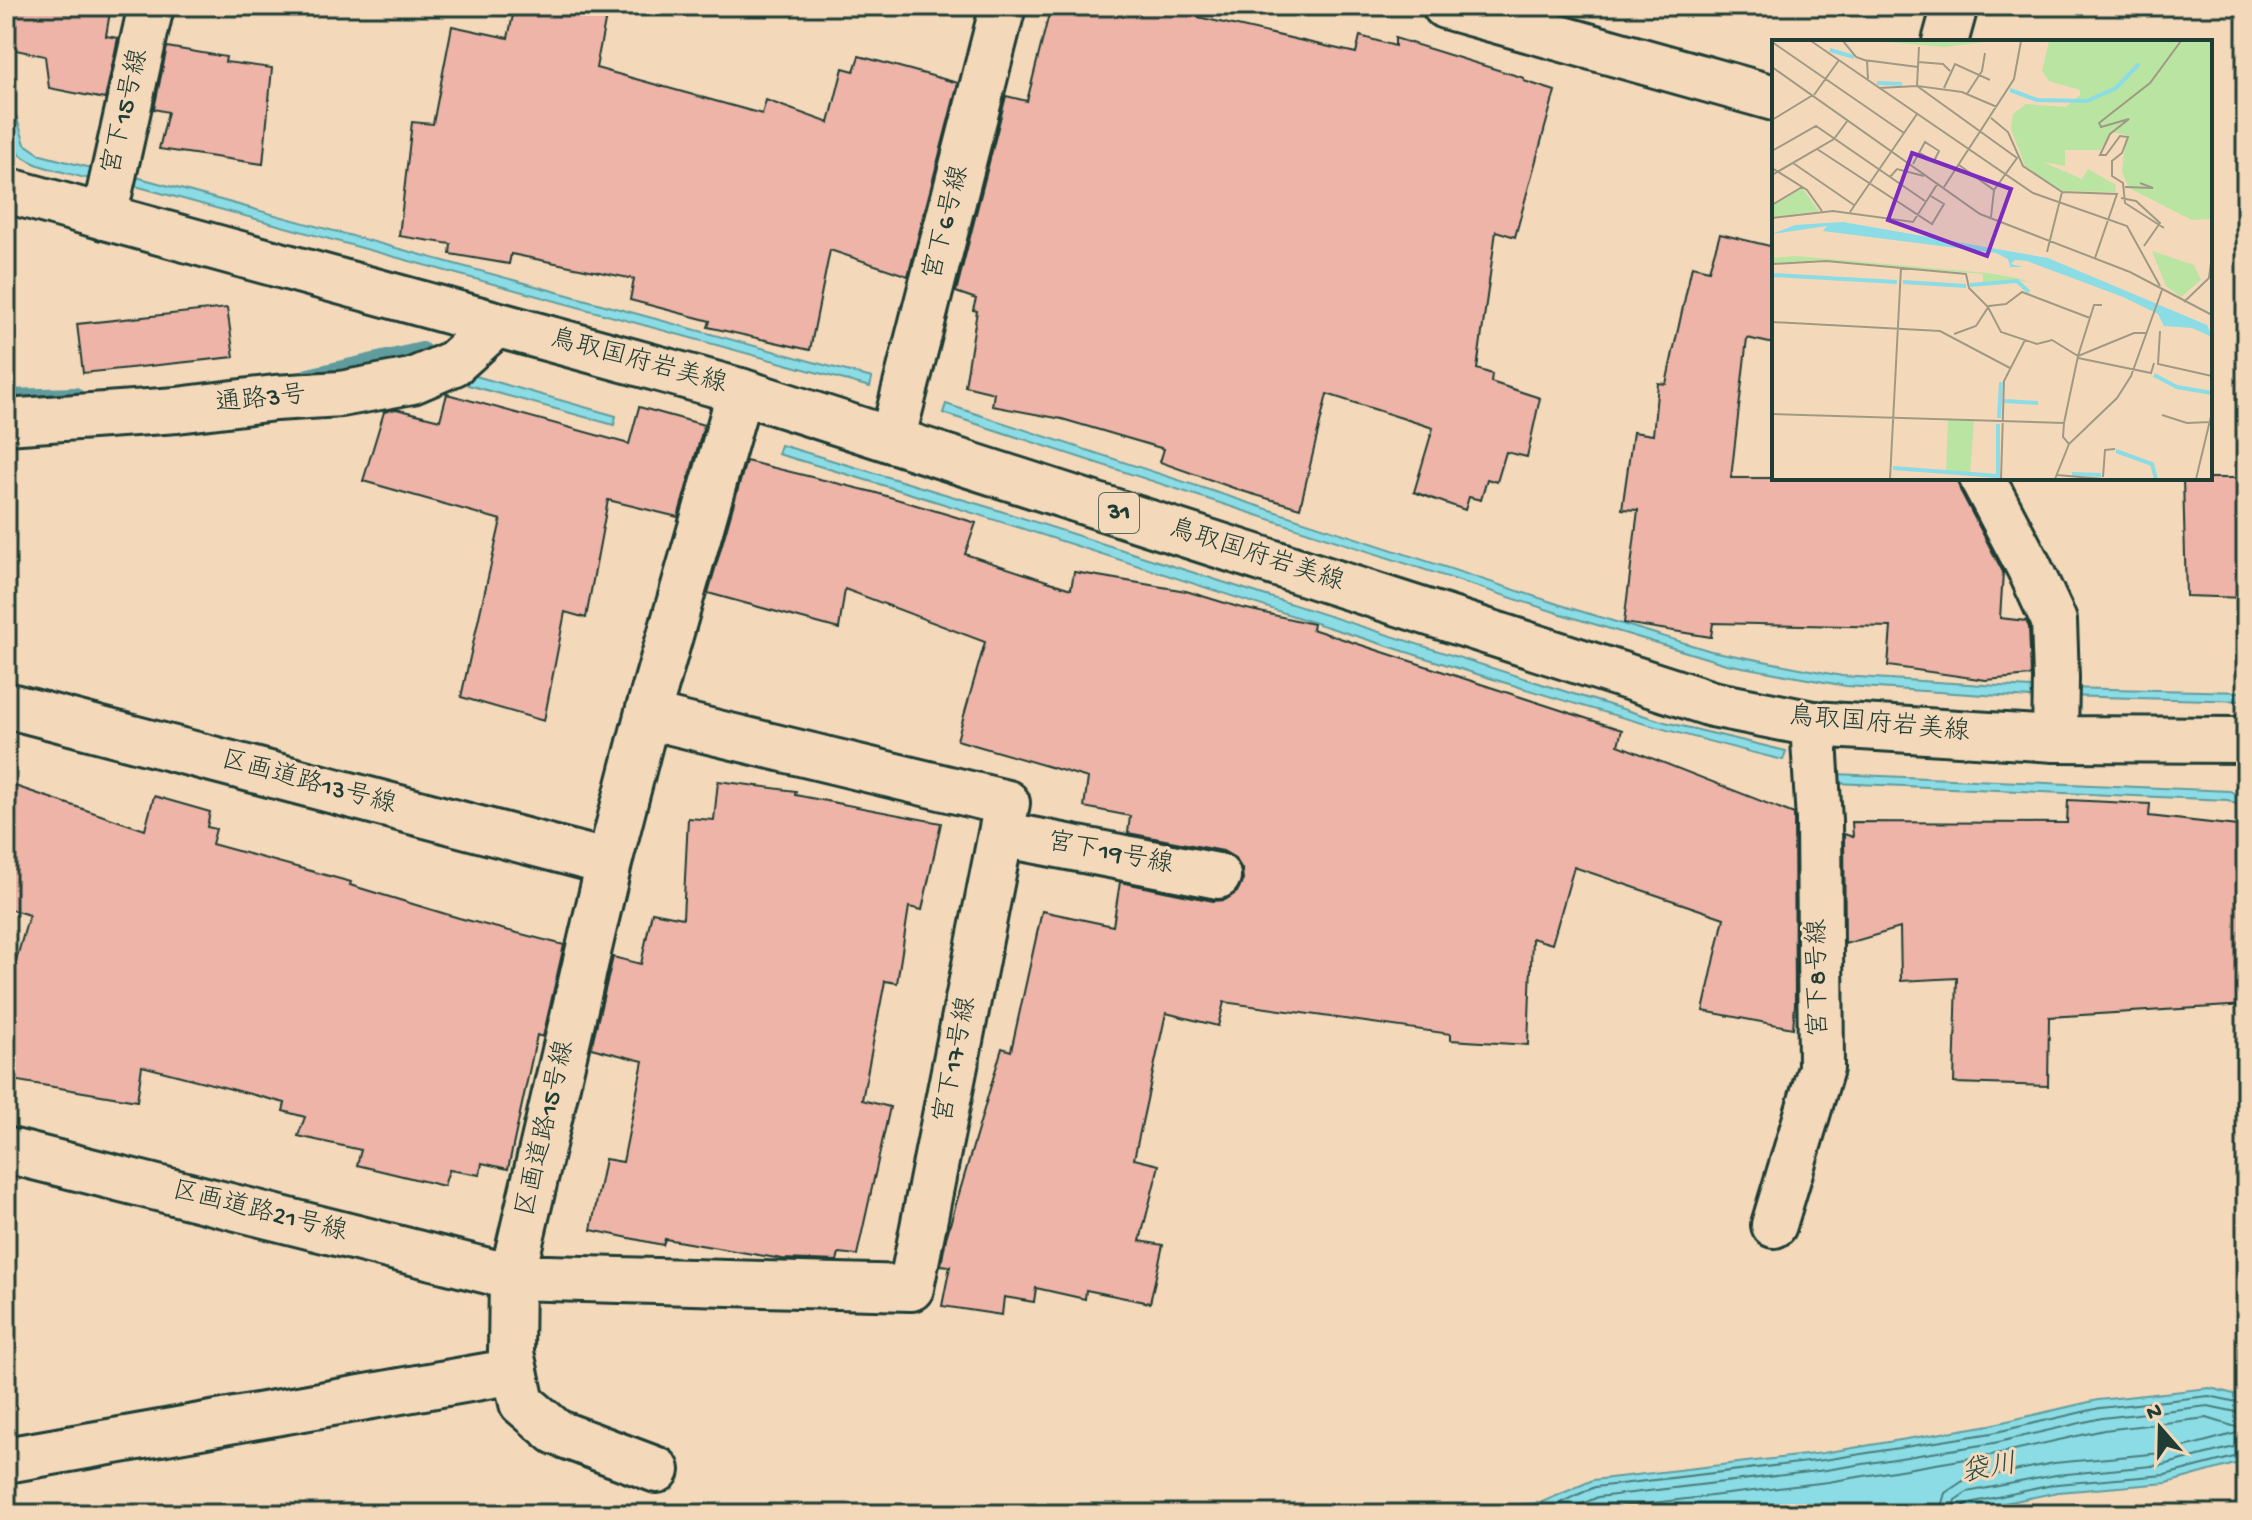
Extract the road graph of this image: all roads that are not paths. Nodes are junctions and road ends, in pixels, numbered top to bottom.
1 (151, 6) edge
2 (1003, 6) edge
3 (1445, 6) edge
4 (1955, 6) edge
5 (1946, 40) edge
6 (1772, 97) edge
7 (6, 190) edge
8 (104, 217) junction
9 (496, 325) junction
10 (740, 391) junction
11 (6, 422) edge
12 (892, 440) junction
13 (1983, 480) edge
14 (6, 705) edge
15 (647, 716) junction
16 (1813, 724) junction
17 (2055, 739) junction
18 (2246, 740) edge
19 (1001, 834) junction
20 (609, 863) junction
21 (1218, 876) dead end
22 (6, 1150) edge
23 (1774, 1225) dead end
24 (512, 1277) junction
25 (515, 1371) junction
26 (6, 1460) edge
27 (657, 1470) dead end

1 - 8 street, 宮下15号線
2 - 12 street, 宮下6号線
3 - 6 street
4 - 5 street
7 - 8 street, 鳥取国府岩美線 / 31
8 - 9 street, 鳥取国府岩美線 / 31
9 - 10 street, 鳥取国府岩美線 / 31
9 - 11 street, 通路3号
10 - 12 street, 鳥取国府岩美線 / 31
10 - 15 street, 区画道路15号線
12 - 16 street, 鳥取国府岩美線 / 31
13 - 17 street
14 - 20 street, 区画道路13号線
15 - 19 street, 宮下17号線
15 - 20 street, 区画道路15号線
16 - 17 street, 鳥取国府岩美線 / 31
16 - 23 street, 宮下8号線
17 - 18 street, 鳥取国府岩美線 / 31
19 - 21 street, 宮下19号線
19 - 24 street, 宮下17号線
20 - 24 street, 区画道路15号線
22 - 24 street, 区画道路21号線
24 - 25 street, 区画道路15号線
25 - 26 street
25 - 27 street, 区画道路15号線

